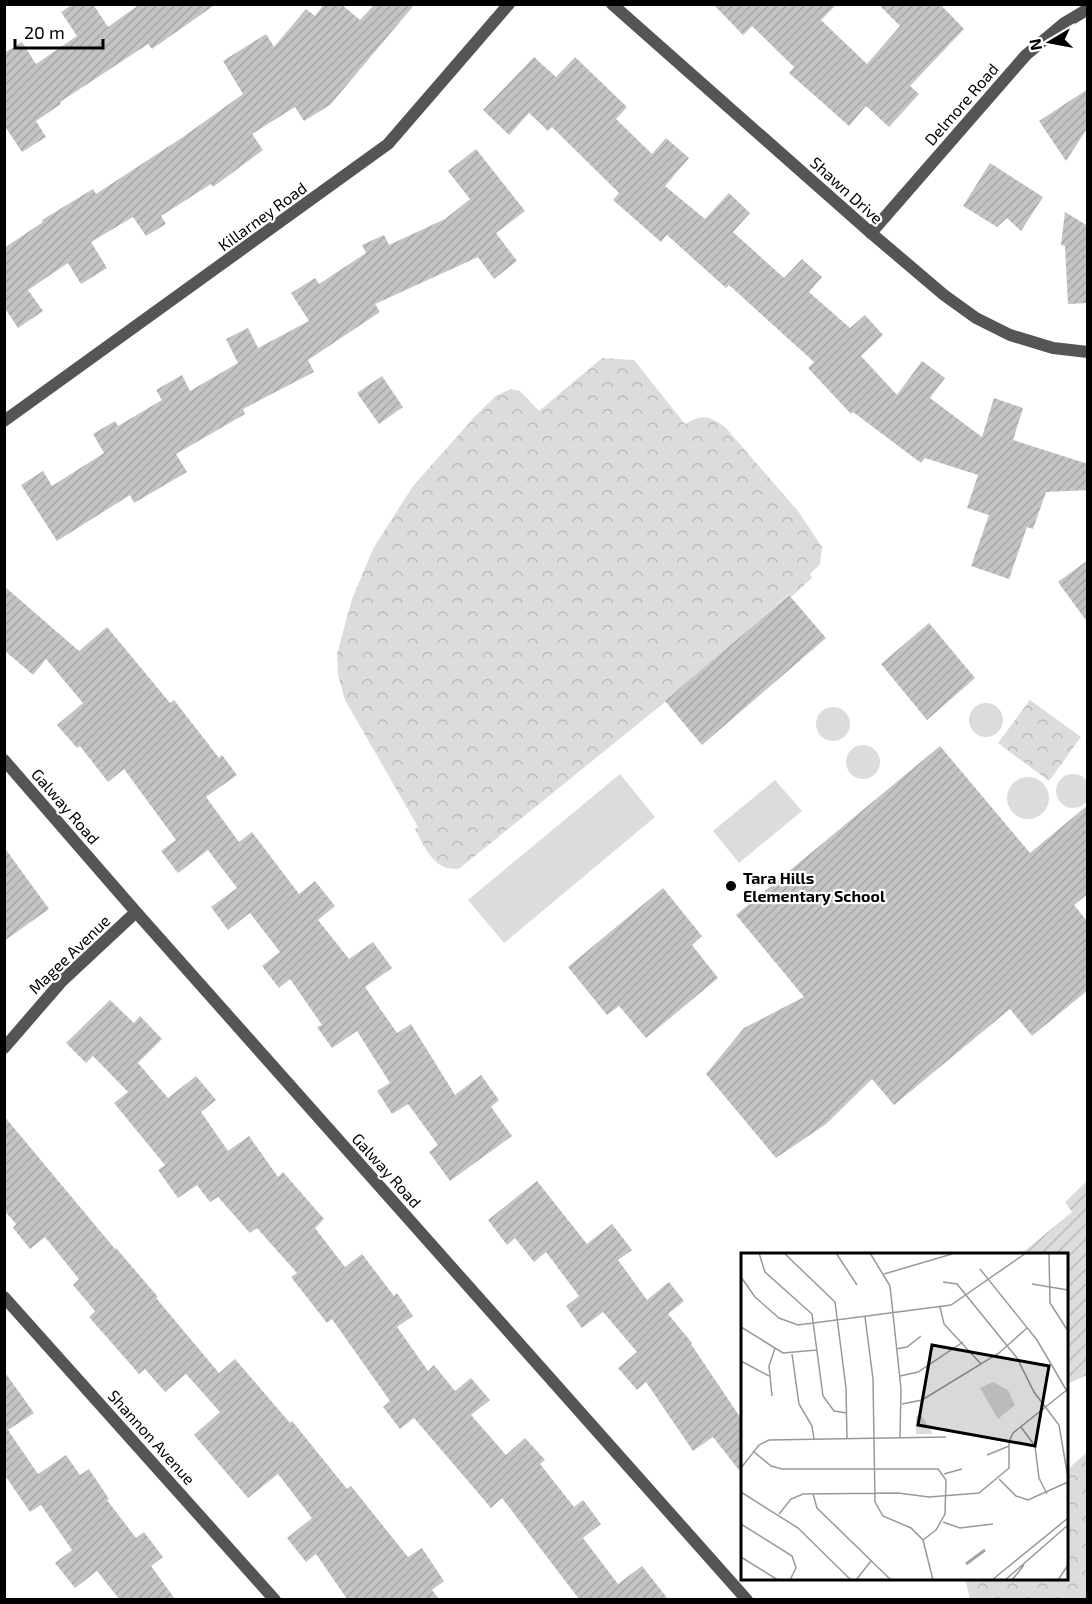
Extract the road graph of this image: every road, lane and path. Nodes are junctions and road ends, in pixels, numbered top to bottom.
1 (509, 4) edge
2 (612, 4) edge
3 (1088, 9) edge
4 (870, 233) junction
5 (1088, 352) edge
6 (4, 421) edge
7 (4, 760) edge
8 (136, 912) junction
9 (4, 1048) edge
10 (4, 1297) edge
11 (275, 1599) edge
12 (747, 1599) edge

1 - 6 street, Killarney Road
2 - 4 street, Shawn Drive
3 - 4 street, Delmore Road
4 - 5 street, Shawn Drive
7 - 8 street, Galway Road
8 - 9 street, Magee Avenue
8 - 12 street, Galway Road
10 - 11 street, Shannon Avenue

